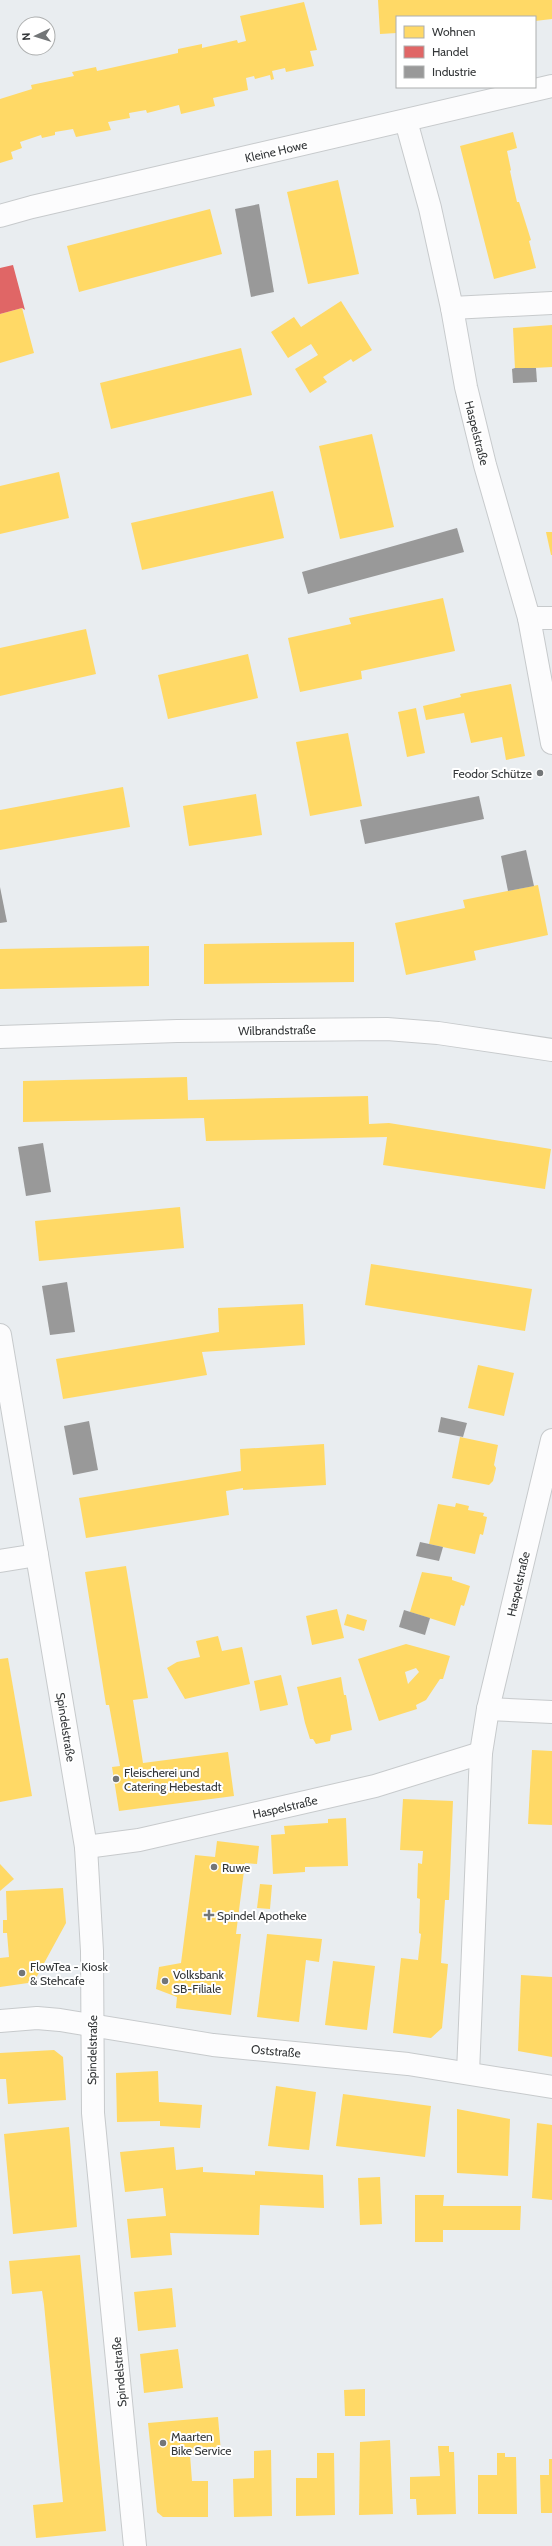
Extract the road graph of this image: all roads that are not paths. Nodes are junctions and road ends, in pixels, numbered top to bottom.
1 (552, 86) edge
2 (406, 121) junction
3 (0, 216) edge
4 (552, 303) edge
5 (452, 308) junction
6 (529, 618) junction
7 (552, 618) edge
8 (552, 743) edge
9 (0, 1037) edge
10 (552, 1050) edge
11 (0, 1335) edge
12 (552, 1440) edge
13 (37, 1555) junction
14 (0, 1561) edge
15 (488, 1709) junction
16 (552, 1712) edge
17 (480, 1753) junction
18 (86, 1847) junction
19 (0, 2021) edge
20 (93, 2025) junction
21 (468, 2073) junction
22 (552, 2087) edge
23 (135, 2546) edge

1 - 2 street, Kleine Howe
2 - 3 street, Kleine Howe
2 - 5 street, Haspelstraße
4 - 5 street
5 - 6 street, Haspelstraße
6 - 7 street
6 - 8 street, Haspelstraße
9 - 10 street, Wilbrandstraße
11 - 13 street, Spindelstraße
12 - 15 street, Haspelstraße
13 - 14 street
13 - 18 street, Spindelstraße
15 - 16 street
15 - 17 street, Haspelstraße
17 - 18 street, Haspelstraße
17 - 21 street, Haspelstraße
18 - 20 street, Spindelstraße
19 - 20 street, Oststraße
20 - 21 street, Oststraße
20 - 23 street, Spindelstraße
21 - 22 street, Oststraße

